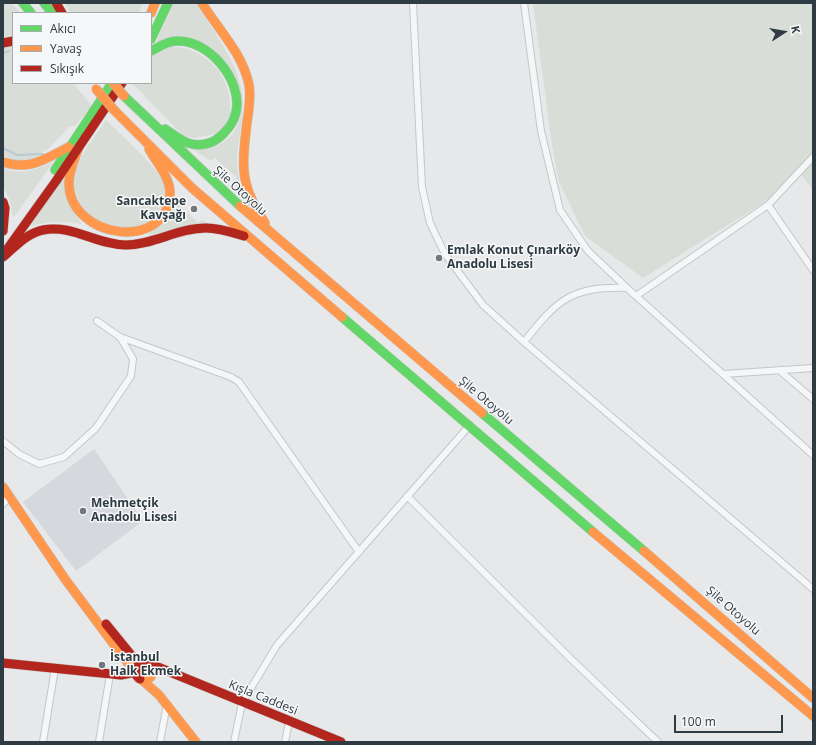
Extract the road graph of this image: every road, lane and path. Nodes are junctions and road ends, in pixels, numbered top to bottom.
1 (23, 3) edge
2 (44, 3) edge
3 (56, 3) edge
4 (168, 3) edge
5 (202, 3) edge
6 (413, 3) edge
7 (524, 3) edge
8 (30, 12) edge
9 (51, 12) edge
10 (61, 12) edge
11 (152, 37) edge
12 (152, 50) edge
13 (111, 84) edge
14 (113, 84) edge
15 (121, 84) edge
16 (93, 86) edge
17 (146, 119) junction
18 (146, 142) junction
19 (69, 146) junction
20 (79, 147) junction
21 (813, 157) edge
22 (3, 162) edge
23 (3, 202) edge
24 (768, 205) junction
25 (3, 231) edge
26 (246, 236) junction
27 (278, 241) junction
28 (3, 242) edge
29 (3, 256) edge
30 (813, 270) edge
31 (627, 288) junction
32 (636, 296) junction
33 (97, 321) dead end
34 (120, 337) junction
35 (524, 342) junction
36 (813, 368) edge
37 (779, 370) junction
38 (723, 374) junction
39 (813, 399) edge
40 (470, 425) junction
41 (3, 441) edge
42 (813, 455) edge
43 (3, 487) edge
44 (407, 496) junction
45 (10, 497) junction
46 (3, 504) edge
47 (359, 552) junction
48 (66, 579) junction
49 (813, 589) edge
50 (3, 663) edge
51 (146, 663) junction
52 (55, 668) junction
53 (110, 674) junction
54 (138, 675) junction
55 (152, 676) junction
56 (176, 676) junction
57 (159, 694) junction
58 (813, 698) edge
59 (242, 703) junction
60 (167, 704) junction
61 (800, 705) junction
62 (813, 716) edge
63 (289, 722) junction
64 (813, 726) edge
65 (339, 741) edge
66 (43, 742) edge
67 (99, 742) edge
68 (160, 742) edge
69 (196, 742) edge
70 (234, 742) edge
71 (285, 742) edge
72 (658, 742) edge

1 - 8 main road
2 - 9 main road
3 - 10 main road
4 - 11 main road
5 - 27 main road
6 - 35 street
7 - 31 street
12 - 17 main road
13 - 19 main road
14 - 17 main road, bridge
15 - 20 main road
16 - 18 main road, bridge
17 - 27 main road, Şile Otoyolu
18 - 20 main road
18 - 26 main road
19 - 22 main road
19 - 28 main road
20 - 29 main road
21 - 24 street
23 - 25 main road
24 - 30 street
24 - 32 street
26 - 29 main road
26 - 40 main road
27 - 58 main road, Şile Otoyolu
31 - 32 street
31 - 35 street
32 - 38 street
33 - 34 street
34 - 41 street
34 - 47 street
35 - 49 street
36 - 37 street
37 - 38 street
37 - 39 street
38 - 42 street
40 - 44 street
40 - 61 main road
43 - 45 main road
44 - 47 street
44 - 72 street
45 - 46 street
45 - 48 main road
47 - 59 street
48 - 51 main road
48 - 54 main road
50 - 52 main road
51 - 54 main road
51 - 55 main road
51 - 56 main road, Kışla Caddesi
52 - 53 main road
52 - 66 street
53 - 54 main road
53 - 67 street
54 - 55 main road
54 - 57 main road
55 - 56 main road, Kışla Caddesi
55 - 57 main road
56 - 59 main road, Kışla Caddesi
57 - 60 main road
59 - 63 main road, Kışla Caddesi
59 - 70 street
60 - 68 street
60 - 69 main road
61 - 62 main road
61 - 64 main road
63 - 65 main road, Kışla Caddesi
63 - 71 street

